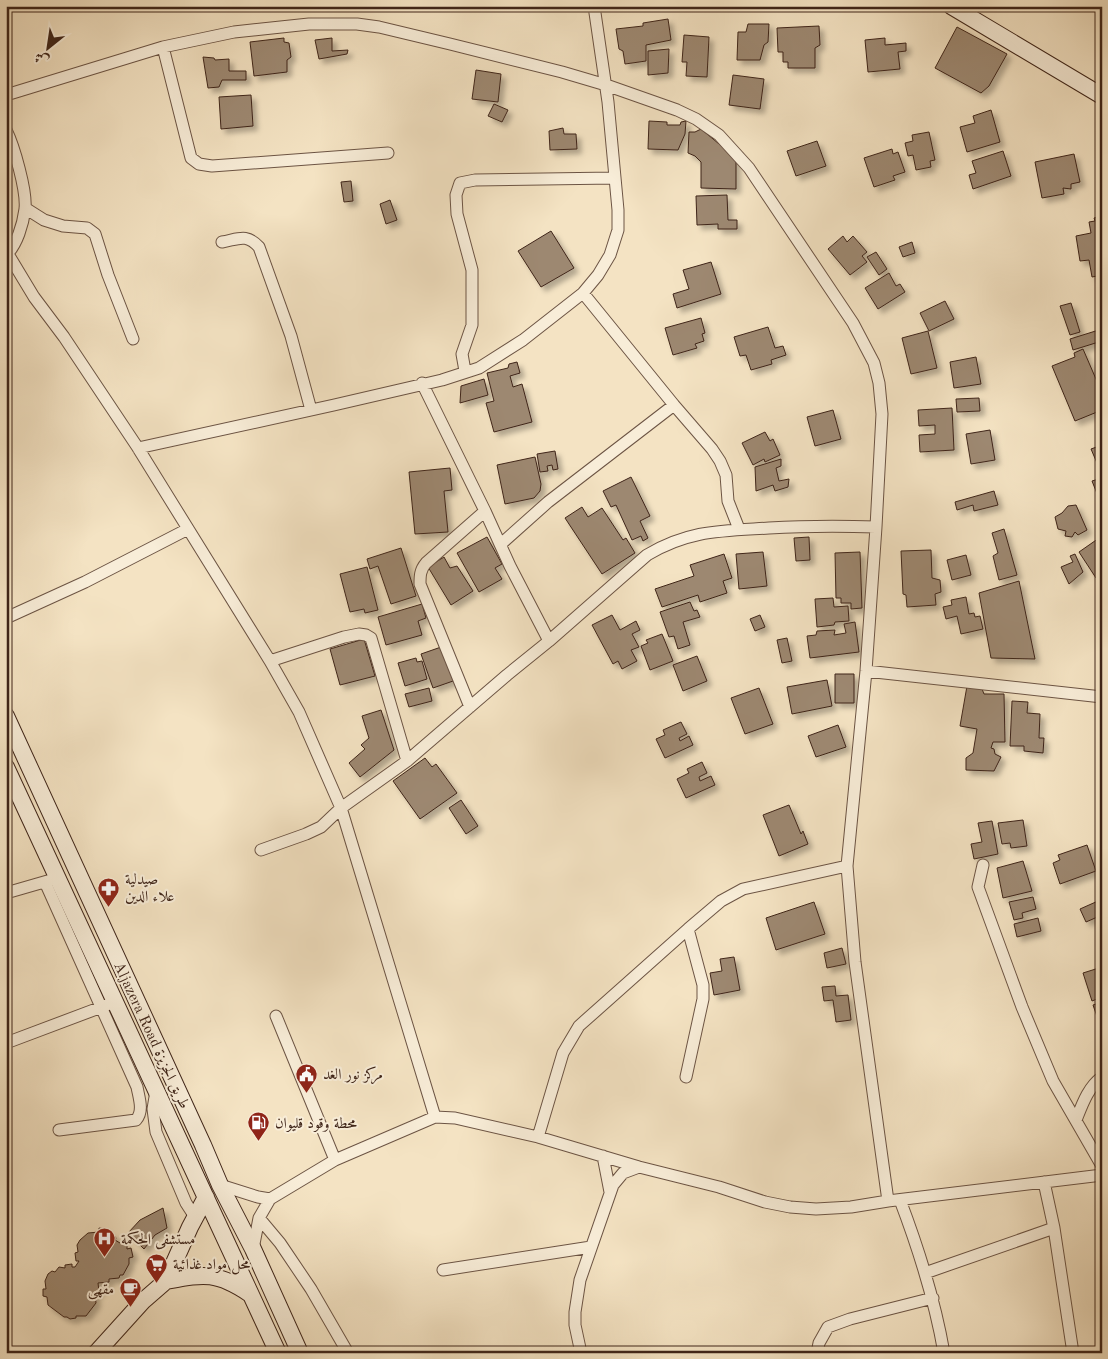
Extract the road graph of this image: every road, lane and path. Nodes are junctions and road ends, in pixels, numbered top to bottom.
1 (594, 6) edge
2 (951, 6) edge
3 (163, 47) junction
4 (606, 85) junction
5 (6, 95) edge
6 (1102, 96) edge
7 (6, 130) edge
8 (388, 153) dead end
9 (614, 178) junction
10 (25, 208) junction
11 (222, 242) dead end
12 (7, 254) edge
13 (583, 293) junction
14 (132, 340) dead end
15 (466, 371) junction
16 (422, 383) junction
17 (674, 405) junction
18 (311, 410) junction
19 (138, 448) junction
20 (485, 511) junction
21 (876, 527) junction
22 (188, 529) junction
23 (740, 529) junction
24 (501, 544) junction
25 (6, 618) edge
26 (549, 641) junction
27 (270, 661) junction
28 (866, 671) junction
29 (1102, 697) edge
30 (470, 706) junction
31 (6, 716) edge
32 (407, 761) junction
33 (6, 767) edge
34 (341, 808) junction
35 (261, 850) dead end
36 (983, 865) dead end
37 (847, 866) junction
38 (51, 880) junction
39 (6, 893) edge
40 (688, 929) junction
41 (108, 1004) junction
42 (276, 1016) dead end
43 (6, 1043) edge
44 (139, 1073) junction
45 (686, 1077) dead end
46 (1102, 1077) edge
47 (156, 1090) junction
48 (435, 1117) junction
49 (1076, 1120) junction
50 (59, 1130) dead end
51 (538, 1137) junction
52 (603, 1156) junction
53 (336, 1160) junction
54 (1102, 1166) edge
55 (639, 1167) junction
56 (1102, 1175) edge
57 (1044, 1182) junction
58 (220, 1185) junction
59 (610, 1192) junction
60 (206, 1197) junction
61 (270, 1199) junction
62 (900, 1200) junction
63 (888, 1202) junction
64 (195, 1217) junction
65 (259, 1218) junction
66 (1054, 1228) junction
67 (591, 1247) junction
68 (253, 1249) junction
69 (443, 1270) dead end
70 (925, 1273) junction
71 (166, 1281) junction
72 (250, 1294) junction
73 (933, 1298) junction
74 (96, 1353) edge
75 (278, 1353) edge
76 (300, 1353) edge
77 (348, 1353) edge
78 (581, 1353) edge
79 (817, 1353) edge
80 (944, 1353) edge
81 (1073, 1353) edge

1 - 4 street
2 - 6 main road
3 - 4 street
3 - 5 street
3 - 8 street
4 - 9 street
4 - 21 street
7 - 10 street
9 - 13 street
9 - 15 street
10 - 12 street
10 - 14 street
11 - 18 street
12 - 19 street
13 - 15 street
13 - 17 street
15 - 16 street
16 - 18 street
16 - 20 street
17 - 23 street
17 - 24 street
18 - 19 street
19 - 22 street
20 - 24 street
20 - 30 street
21 - 23 street
21 - 28 street
22 - 25 street
22 - 27 street
23 - 26 street
24 - 26 street
26 - 30 street
27 - 32 street
27 - 34 street
28 - 29 street
28 - 37 street
30 - 32 street
31 - 58 main road, Aljazera Road طريق الجزيزة
32 - 34 street
33 - 38 main road, Aljazera Road طريق الجزيزة
34 - 35 street
34 - 48 street
36 - 49 street
37 - 40 street
37 - 63 street
38 - 39 street
38 - 41 main road, Aljazera Road طريق الجزيزة
40 - 45 street
40 - 51 street
41 - 43 street
41 - 44 main road, Aljazera Road طريق الجزيزة
42 - 53 street
44 - 47 main road, Aljazera Road طريق الجزيزة
44 - 50 street
46 - 49 street
47 - 60 main road, Aljazera Road طريق الجزيزة
47 - 64 street
48 - 51 street
48 - 53 street
49 - 54 street
51 - 52 street
52 - 55 street
52 - 59 street
53 - 61 street
55 - 59 street
55 - 63 street
56 - 57 street
57 - 62 street
57 - 66 street
58 - 61 street
58 - 68 main road, Aljazera Road طريق الجزيزة
59 - 67 street
60 - 64 main road
60 - 72 main road, Aljazera Road طريق الجزيزة
61 - 65 street
62 - 63 street
62 - 70 street
64 - 71 main road
65 - 68 street
65 - 77 street
66 - 70 street
66 - 81 street
67 - 69 street
67 - 78 street
68 - 76 main road, Aljazera Road طريق الجزيزة
70 - 73 street
71 - 72 main road
71 - 74 main road
72 - 75 main road, Aljazera Road طريق الجزيزة
73 - 79 street
73 - 80 street

